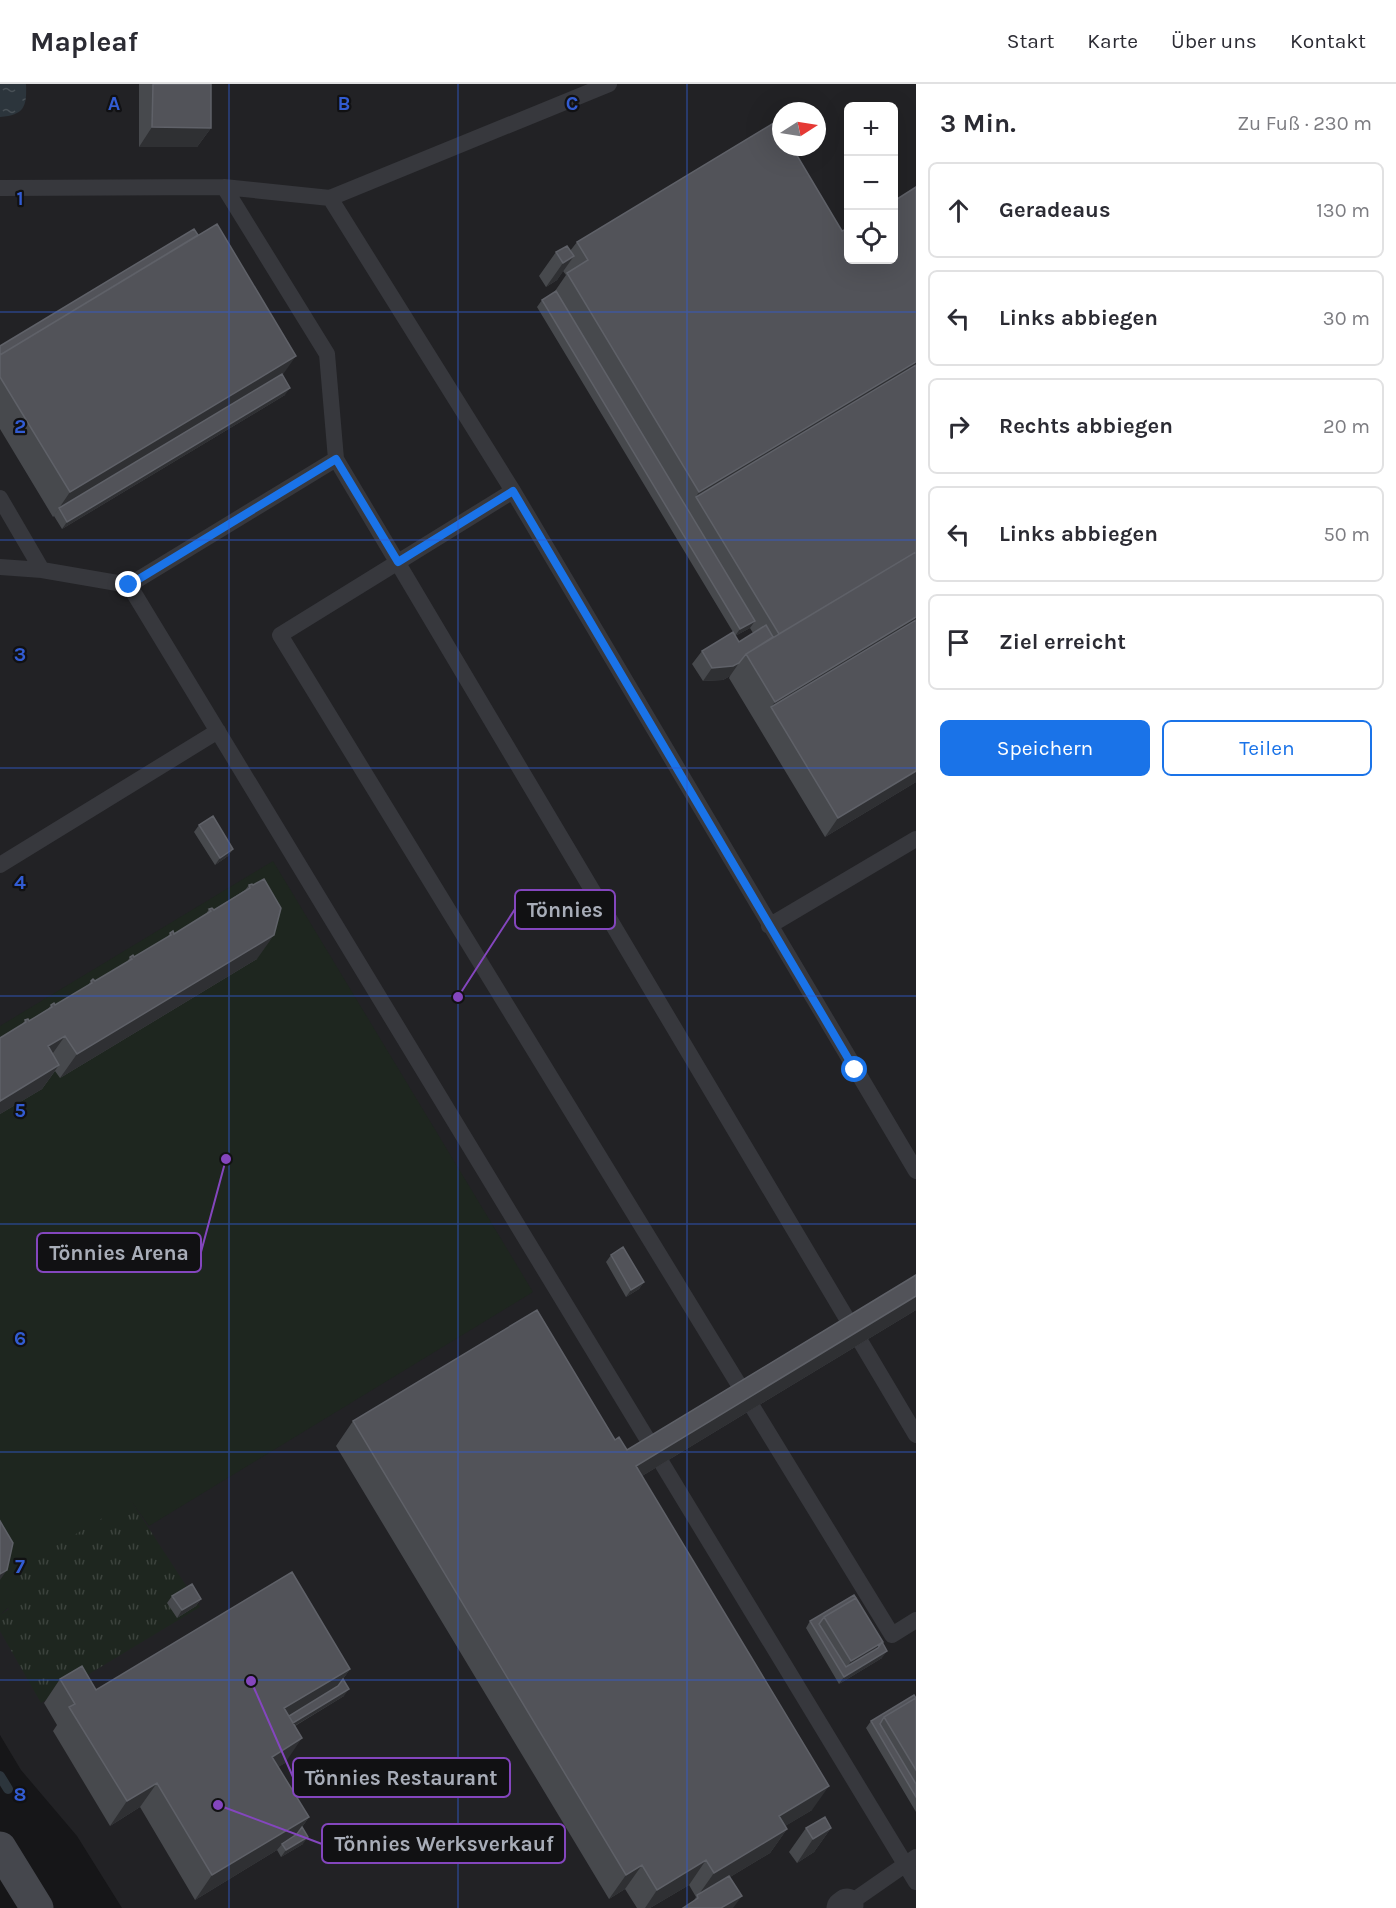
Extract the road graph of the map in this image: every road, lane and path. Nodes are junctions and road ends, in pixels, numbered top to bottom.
1 (609, 84) edge
2 (224, 187) junction
3 (0, 188) edge
4 (330, 198) junction
5 (336, 459) junction
6 (513, 491) junction
7 (0, 498) edge
8 (398, 562) junction
9 (0, 567) edge
10 (42, 570) junction
11 (129, 585) junction
12 (218, 731) junction
13 (916, 839) edge
14 (0, 866) edge
15 (770, 926) junction
16 (916, 1171) edge
17 (916, 1435) edge
18 (916, 1620) edge
19 (0, 1848) edge
20 (910, 1861) edge
21 (916, 1882) edge
22 (845, 1907) edge
23 (37, 1908) edge

1 - 4 lane
2 - 3 lane
2 - 4 lane
2 - 5 lane
4 - 6 lane
5 - 8 lane
5 - 11 lane
6 - 8 lane
6 - 15 lane
7 - 10 lane
8 - 17 lane
8 - 18 lane
9 - 10 lane
10 - 11 lane
11 - 12 lane
12 - 14 lane
12 - 20 lane
13 - 15 lane
15 - 16 lane
19 - 23 main road
20 - 21 lane
20 - 22 lane

